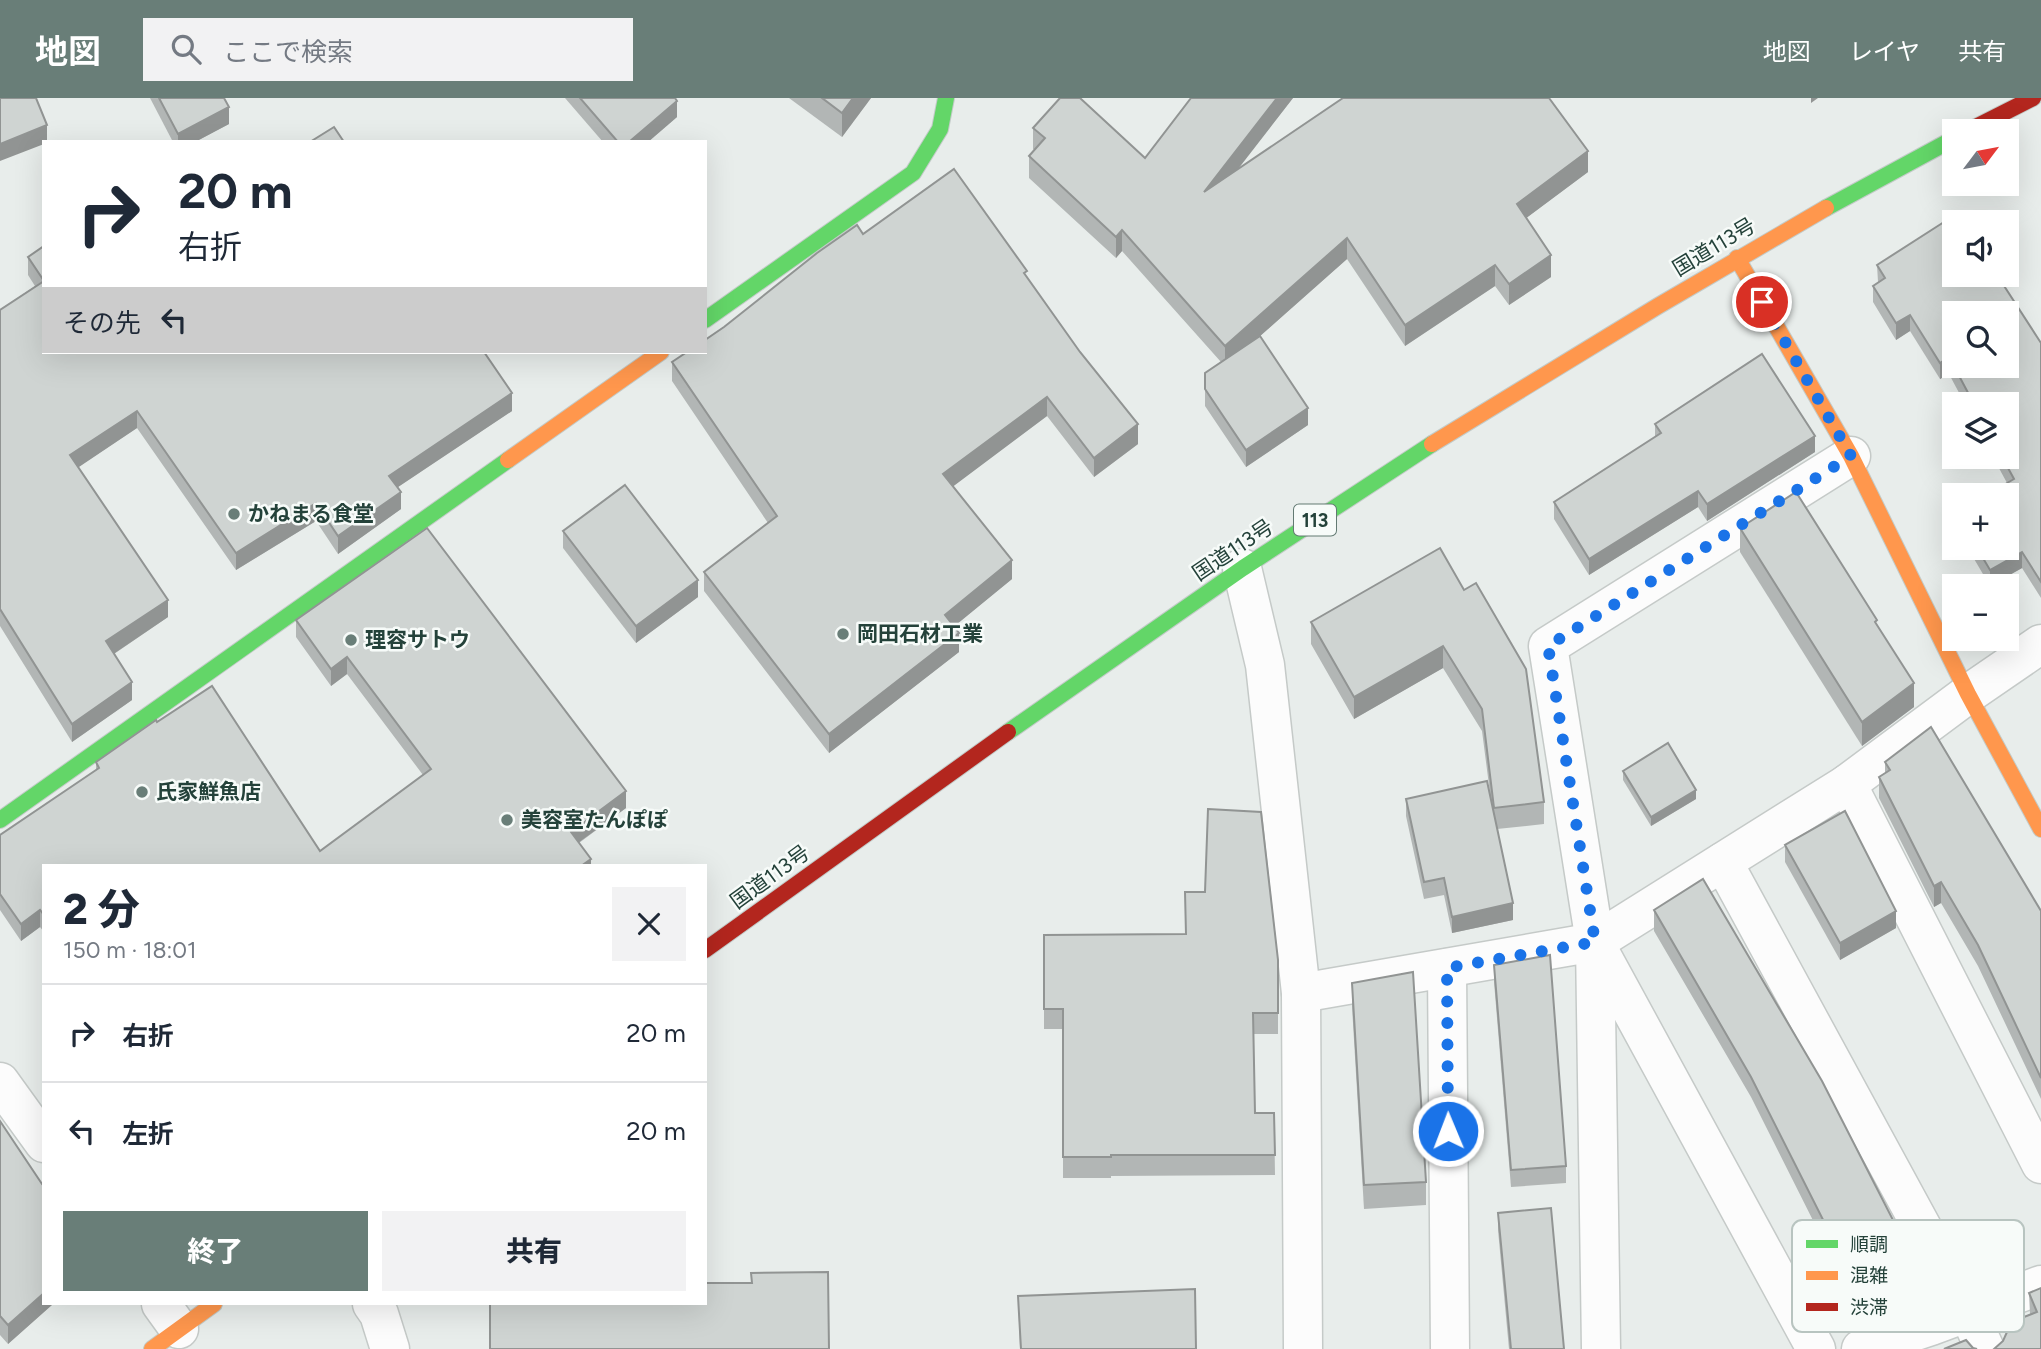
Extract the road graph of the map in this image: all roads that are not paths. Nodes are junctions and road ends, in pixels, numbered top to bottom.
1 (946, 98) edge
2 (2033, 98) edge
3 (1992, 119) edge
4 (1942, 145) edge
5 (1737, 258) junction
6 (707, 319) edge
7 (658, 354) edge
8 (1851, 456) junction
9 (1242, 568) junction
10 (2041, 644) edge
11 (1968, 694) junction
12 (1847, 784) junction
13 (0, 820) edge
14 (2041, 829) edge
15 (1723, 862) junction
16 (1595, 942) junction
17 (707, 949) edge
18 (1447, 968) junction
19 (1301, 993) junction
20 (0, 1082) edge
21 (42, 1140) edge
22 (2041, 1164) edge
23 (1918, 1220) edge
24 (2041, 1285) edge
25 (2024, 1291) edge
26 (213, 1305) edge
27 (373, 1305) edge
28 (1792, 1305) edge
29 (164, 1327) edge
30 (1807, 1332) edge
31 (1910, 1332) edge
32 (1977, 1332) edge
33 (390, 1349) edge
34 (1303, 1349) edge
35 (1450, 1349) edge
36 (1601, 1349) edge
37 (1816, 1349) edge
38 (1861, 1349) edge
39 (1984, 1349) edge

1 - 6 main road
2 - 3 main road
4 - 5 main road, 国道113号 / 113
5 - 8 main road
5 - 9 main road, 国道113号 / 113
7 - 13 main road
8 - 11 main road
8 - 16 street
9 - 17 main road, 国道113号 / 113
9 - 19 street
10 - 11 street
11 - 12 street
11 - 14 main road
12 - 15 street
12 - 22 street
15 - 16 street
15 - 23 street
16 - 18 street
16 - 28 street
16 - 36 street
18 - 19 street
18 - 35 street
19 - 34 street
20 - 21 street
24 - 25 street
26 - 29 main road
27 - 33 street
30 - 37 street
31 - 38 street
32 - 39 street

